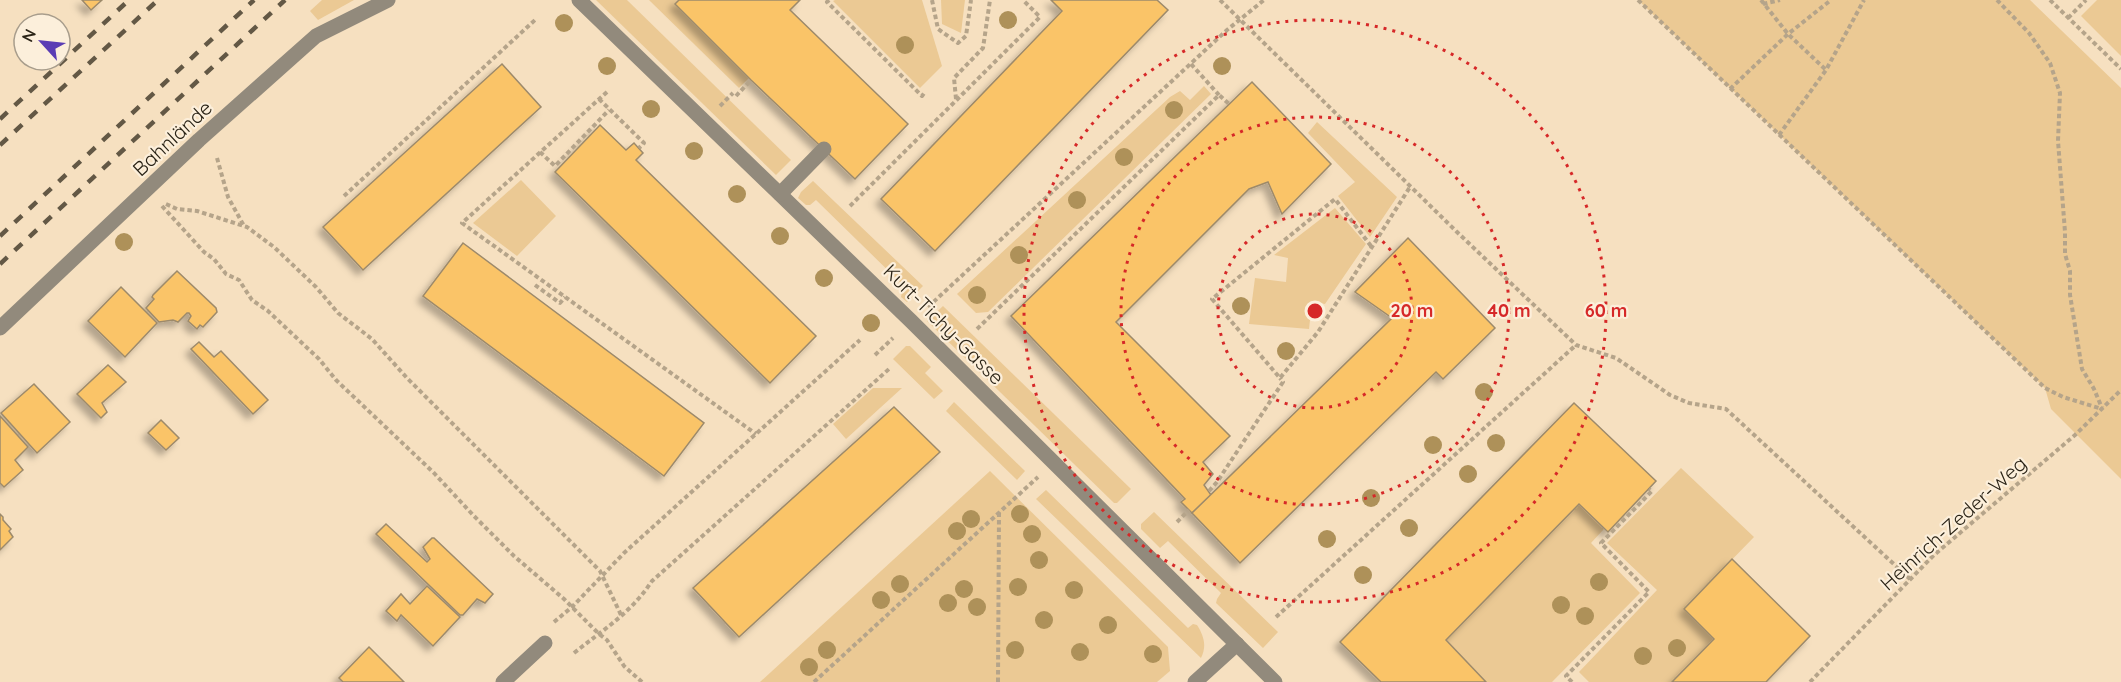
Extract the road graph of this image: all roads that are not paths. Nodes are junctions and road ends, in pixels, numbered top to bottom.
1 (388, 0) edge
2 (579, 0) edge
3 (824, 149) dead end
4 (780, 194) junction
5 (0, 328) edge
6 (545, 637) road end
7 (1237, 644) junction
8 (503, 682) edge
9 (1196, 682) edge
10 (1275, 682) edge

1 - 5 street, Bahnlände
2 - 4 street, Kurt-Tichy-Gasse
3 - 4 street
4 - 7 street, Kurt-Tichy-Gasse
6 - 8 street
7 - 9 street
7 - 10 street, Kurt-Tichy-Gasse

